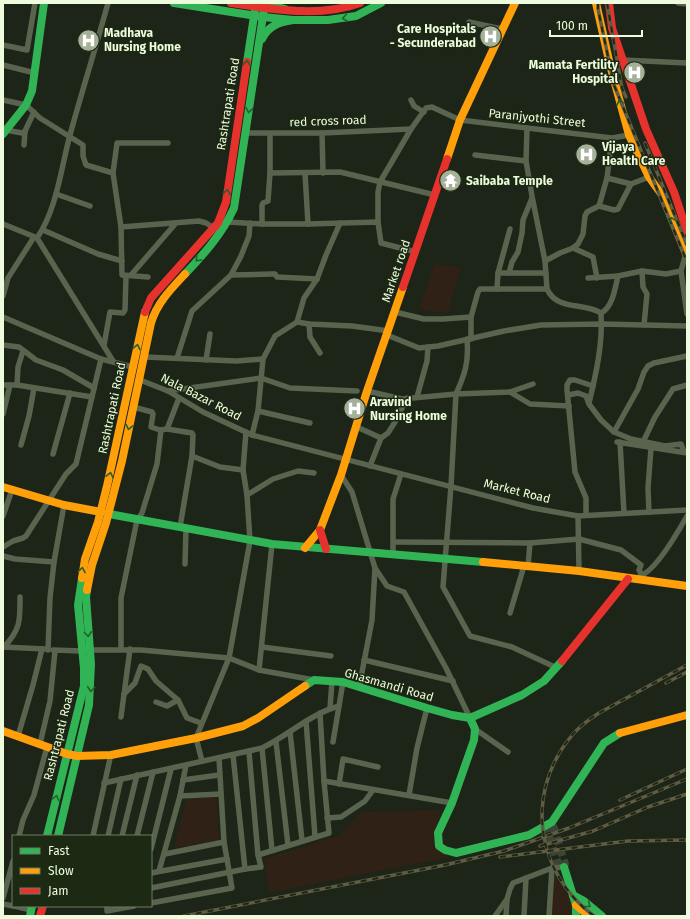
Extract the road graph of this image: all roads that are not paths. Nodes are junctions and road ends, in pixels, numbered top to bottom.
1 (35, 3) edge
2 (44, 3) edge
3 (108, 3) edge
4 (174, 3) edge
5 (231, 3) edge
6 (273, 3) edge
7 (360, 3) edge
8 (381, 3) edge
9 (515, 3) edge
10 (596, 3) edge
11 (609, 3) edge
12 (678, 3) edge
13 (687, 4) edge
14 (255, 5) edge
15 (265, 6) edge
16 (285, 9) junction
17 (254, 16) junction
18 (263, 17) junction
19 (293, 20) junction
20 (469, 22) dead end
21 (502, 29) junction
22 (259, 44) junction
23 (3, 45) edge
24 (623, 60) junction
25 (687, 63) edge
26 (3, 65) edge
27 (35, 73) junction
28 (3, 100) edge
29 (411, 100) dead end
30 (26, 105) junction
31 (34, 112) junction
32 (424, 112) junction
33 (460, 120) junction
34 (411, 128) junction
35 (527, 128) junction
36 (25, 131) junction
37 (5, 132) edge
38 (245, 133) junction
39 (322, 133) junction
40 (270, 134) junction
41 (629, 135) junction
42 (70, 136) junction
43 (612, 138) junction
44 (168, 142) dead end
45 (24, 145) dead end
46 (475, 155) dead end
47 (526, 161) junction
48 (113, 173) junction
49 (270, 173) junction
50 (305, 173) junction
51 (324, 173) junction
52 (649, 177) junction
53 (607, 178) junction
54 (380, 182) junction
55 (631, 184) junction
56 (56, 194) junction
57 (435, 195) junction
58 (532, 198) junction
59 (90, 206) dead end
60 (599, 206) junction
61 (228, 222) junction
62 (378, 222) junction
63 (176, 223) junction
64 (250, 223) junction
65 (340, 223) junction
66 (3, 224) edge
67 (262, 224) junction
68 (308, 224) junction
69 (121, 227) junction
70 (214, 228) junction
71 (510, 229) dead end
72 (43, 230) junction
73 (687, 231) edge
74 (35, 238) junction
75 (684, 242) edge
76 (573, 248) junction
77 (416, 252) junction
78 (686, 255) edge
79 (122, 261) junction
80 (545, 261) junction
81 (642, 271) junction
82 (681, 271) junction
83 (498, 273) junction
84 (509, 273) junction
85 (546, 273) junction
86 (231, 275) junction
87 (128, 276) junction
88 (618, 276) junction
89 (6, 277) edge
90 (148, 277) dead end
91 (588, 278) dead end
92 (597, 278) junction
93 (317, 279) junction
94 (497, 289) junction
95 (546, 289) junction
96 (158, 290) junction
97 (3, 296) edge
98 (165, 296) junction
99 (395, 312) junction
100 (601, 313) junction
101 (687, 314) edge
102 (3, 317) edge
103 (471, 317) junction
104 (297, 322) junction
105 (309, 324) junction
106 (602, 324) junction
107 (644, 325) junction
108 (687, 326) edge
109 (388, 333) junction
110 (210, 334) dead end
111 (469, 339) junction
112 (3, 345) edge
113 (104, 346) junction
114 (428, 347) junction
115 (23, 352) junction
116 (320, 353) dead end
117 (687, 356) edge
118 (145, 357) junction
119 (177, 358) junction
120 (262, 359) junction
121 (101, 360) junction
122 (206, 360) junction
123 (113, 361) junction
124 (133, 367) junction
125 (261, 378) junction
126 (140, 380) junction
127 (533, 384) dead end
128 (3, 385) edge
129 (10, 385) junction
130 (17, 385) junction
131 (687, 385) edge
132 (593, 386) junction
133 (34, 388) junction
134 (94, 388) junction
135 (168, 391) junction
136 (356, 391) dead end
137 (367, 391) junction
138 (510, 392) junction
139 (70, 393) junction
140 (456, 394) junction
141 (568, 395) junction
142 (92, 397) junction
143 (417, 397) junction
144 (179, 398) junction
145 (407, 398) junction
146 (588, 404) junction
147 (569, 406) junction
148 (133, 407) junction
149 (258, 411) junction
150 (3, 414) edge
151 (310, 423) dead end
152 (357, 427) junction
153 (164, 429) junction
154 (614, 432) junction
155 (249, 433) junction
156 (381, 438) junction
157 (643, 442) junction
158 (21, 445) dead end
159 (651, 448) junction
160 (686, 452) edge
161 (52, 454) dead end
162 (192, 456) junction
163 (345, 460) junction
164 (370, 466) junction
165 (243, 470) junction
166 (314, 473) dead end
167 (401, 474) junction
168 (341, 475) junction
169 (451, 486) junction
170 (3, 487) edge
171 (12, 490) junction
172 (247, 495) junction
173 (49, 500) junction
174 (64, 505) junction
175 (687, 510) edge
176 (649, 512) junction
177 (105, 513) junction
178 (624, 513) junction
179 (586, 515) junction
180 (3, 516) edge
181 (578, 516) junction
182 (687, 516) edge
183 (137, 520) junction
184 (183, 528) junction
185 (320, 530) junction
186 (579, 539) junction
187 (250, 541) junction
188 (394, 542) junction
189 (446, 542) junction
190 (530, 543) junction
191 (272, 544) junction
192 (3, 547) edge
193 (305, 548) junction
194 (326, 550) junction
195 (371, 553) junction
196 (393, 554) junction
197 (3, 556) edge
198 (444, 558) junction
199 (54, 562) junction
200 (184, 564) dead end
201 (526, 566) junction
202 (375, 568) junction
203 (579, 571) junction
204 (642, 575) junction
205 (628, 578) junction
206 (687, 586) edge
207 (20, 597) dead end
208 (510, 613) dead end
209 (4, 647) edge
210 (262, 647) junction
211 (42, 649) junction
212 (121, 649) junction
213 (130, 649) junction
214 (48, 650) junction
215 (86, 650) junction
216 (55, 651) junction
217 (331, 656) dead end
218 (229, 658) junction
219 (364, 660) junction
220 (556, 668) junction
221 (260, 670) junction
222 (314, 680) junction
223 (332, 681) junction
224 (452, 681) junction
225 (343, 682) junction
226 (359, 688) junction
227 (124, 694) junction
228 (178, 700) junction
229 (156, 702) dead end
230 (339, 706) junction
231 (330, 708) junction
232 (427, 708) junction
233 (320, 713) junction
234 (687, 715) edge
235 (121, 717) dead end
236 (470, 718) junction
237 (306, 720) junction
238 (202, 723) junction
239 (475, 729) junction
240 (3, 731) edge
241 (290, 732) junction
242 (18, 736) junction
243 (196, 738) junction
244 (276, 742) junction
245 (334, 742) dead end
246 (44, 746) junction
247 (262, 748) junction
248 (249, 752) junction
249 (508, 752) dead end
250 (66, 754) junction
251 (111, 754) junction
252 (233, 755) junction
253 (78, 756) junction
254 (219, 758) junction
255 (202, 762) junction
256 (186, 765) junction
257 (378, 767) dead end
258 (171, 769) junction
259 (153, 772) junction
260 (137, 775) junction
261 (219, 775) junction
262 (121, 779) junction
263 (183, 780) junction
264 (324, 781) junction
265 (104, 783) junction
266 (339, 784) junction
267 (373, 790) junction
268 (220, 794) junction
269 (409, 794) junction
270 (180, 796) junction
271 (452, 803) junction
272 (327, 818) junction
273 (19, 835) edge
274 (47, 835) edge
275 (58, 835) edge
276 (93, 835) edge
277 (108, 835) edge
278 (122, 835) edge
279 (137, 835) edge
280 (315, 836) junction
281 (302, 840) junction
282 (224, 842) junction
283 (152, 845) edge
284 (288, 845) junction
285 (272, 850) junction
286 (165, 854) junction
287 (258, 855) junction
288 (227, 859) junction
289 (12, 865) edge
290 (564, 867) joint
291 (552, 868) junction
292 (245, 869) junction
293 (159, 871) junction
294 (152, 873) edge
295 (230, 873) junction
296 (526, 878) junction
297 (152, 888) edge
298 (573, 895) junction
299 (3, 898) edge
300 (507, 899) junction
301 (152, 903) edge
302 (576, 905) junction
303 (17, 907) edge
304 (106, 907) edge
305 (129, 907) edge
306 (31, 911) edge
307 (495, 916) edge
308 (506, 916) edge
309 (524, 916) edge
310 (549, 916) edge
311 (576, 916) edge
312 (589, 916) edge
313 (602, 916) edge

1 - 23 street
2 - 27 street
3 - 42 street
4 - 17 street
5 - 14 street
6 - 16 street
7 - 16 street
8 -> 19 street
9 - 21 street, Market road
41 -> 10 street
11 - 24 street
12 - 13 street
14 - 15 street
14 - 17 street, Rashtrapati Road
15 - 16 street
15 - 18 street, Rashtrapati Road
17 - 18 street
70 -> 17 street, Rashtrapati Road
18 - 19 street
18 - 22 street, Rashtrapati Road
19 - 22 street
20 - 21 street
21 - 33 street, Market road
22 -> 38 street, Rashtrapati Road
24 - 25 street
24 - 73 street
26 - 27 street
27 - 30 street
28 - 30 street
29 - 32 street
30 - 31 street
30 - 37 street
31 - 36 street
31 - 42 street
32 - 33 street
32 - 34 street
33 - 35 street, Paranjyothi Street
33 - 57 street, Market road
34 - 39 street, red cross road
34 - 54 street
35 - 43 street, Paranjyothi Street
35 - 47 street
36 - 37 street
36 - 45 street
38 - 40 street, red cross road
38 - 61 street, Rashtrapati Road
39 - 40 street, red cross road
39 - 51 street
40 - 49 street
41 - 43 street, Paranjyothi Street
41 - 52 street
42 - 48 street
42 - 56 street
43 - 53 street
44 - 48 street
46 - 47 street
47 - 58 street
48 - 69 street
49 - 50 street
49 - 67 street
50 - 51 street
50 - 68 street
51 - 54 street
52 - 55 street
75 -> 52 street
53 - 55 street
53 - 60 street
54 - 57 street
54 - 62 street
55 - 60 street
56 - 59 street
56 - 72 street
57 - 77 street, Market road
58 - 80 street
58 - 84 street
60 - 76 street
61 - 64 street
61 -> 98 street, Rashtrapati Road
62 - 65 street
62 - 77 street
63 - 69 street
63 - 70 street
63 - 87 street
64 - 67 street
64 - 86 street
65 - 68 street
65 - 93 street
66 - 74 street
67 - 68 street
69 - 79 street
70 - 96 street, Rashtrapati Road
71 - 83 street
72 - 74 street
72 - 79 street
74 - 89 street
74 - 113 street
75 - 78 street
76 - 80 street
76 - 92 street
77 - 99 street, Market road
78 - 82 street
79 - 87 street
80 - 85 street
81 - 82 street
81 - 88 street
81 - 107 street
82 - 101 street
83 - 84 street
83 - 94 street
84 - 85 street
85 - 95 street
86 - 93 street
86 - 119 street
87 - 90 street
87 - 113 street
88 - 92 street
88 - 100 street
89 - 97 street
91 - 92 street
93 - 104 street
94 - 95 street
94 - 103 street
95 - 100 street
96 - 98 street
124 -> 96 street, Rashtrapati Road
98 - 118 street, Rashtrapati Road
99 - 103 street
99 - 109 street, Market road
100 - 106 street
102 - 121 street
103 - 111 street
104 - 105 street
104 - 120 street
105 - 109 street
105 - 116 street
106 - 107 street
106 - 111 street
106 - 132 street
107 - 108 street
109 - 114 street
109 - 137 street, Market road
110 - 122 street
111 - 114 street
111 - 140 street
112 - 115 street
113 - 123 street
114 - 143 street
115 - 130 street
115 - 134 street
117 - 154 street
118 - 119 street
118 - 126 street, Rashtrapati Road
119 - 122 street
120 - 122 street
120 - 125 street
121 - 123 street
121 - 134 street
123 - 124 street
177 -> 124 street, Rashtrapati Road
125 - 135 street
125 - 136 street
125 - 149 street
126 - 135 street, Nala Bazar Road
126 - 148 street, Rashtrapati Road
127 - 138 street
128 - 129 street
129 - 130 street
129 - 150 street
130 - 133 street
131 - 157 street
132 - 141 street
132 - 146 street
133 - 139 street
133 - 158 street
134 - 142 street
135 - 144 street, Nala Bazar Road
137 - 145 street
137 - 152 street, Market road
138 - 140 street
138 - 147 street
139 - 142 street
139 - 161 street
140 - 143 street
140 - 169 street
141 - 146 street
141 - 147 street
142 - 173 street
143 - 145 street
144 - 153 street
144 - 155 street, Nala Bazar Road
145 - 156 street
146 - 154 street
147 - 179 street
148 - 153 street
148 -> 177 street, Rashtrapati Road
149 - 151 street
149 - 155 street
152 - 156 street
152 - 163 street, Market road
153 - 162 street
153 - 183 street
154 - 157 street
155 - 163 street, Nala Bazar Road
155 - 165 street
156 - 164 street
157 - 160 street
159 - 160 street
159 - 176 street
159 - 178 street
162 - 165 street
162 - 184 street
163 - 164 street, Market Road
163 - 168 street, Market road
164 - 167 street, Market Road
165 - 172 street
166 - 172 street
167 - 169 street, Market Road
167 - 188 street
168 - 185 street, Market road
168 - 195 street
169 - 181 street, Market Road
169 - 189 street
170 - 171 street
171 - 173 street
171 - 180 street
172 - 187 street
173 - 174 street
173 - 192 street
174 - 177 street
174 - 199 street
175 - 176 street, Market Road
176 - 178 street, Market Road
177 - 183 street
177 - 215 street, Rashtrapati Road
178 - 179 street, Market Road
179 - 181 street, Market Road
181 - 186 street
182 - 204 street
183 - 184 street
183 - 212 street
184 - 187 street
184 - 200 street
185 - 193 street, Market road
185 - 194 street
186 - 190 street
186 - 203 street
186 - 204 street
187 - 191 street
187 - 218 street
188 - 189 street
188 - 196 street
189 - 190 street
189 - 198 street
190 - 201 street
191 - 193 street
191 - 210 street
193 - 194 street
194 - 195 street
195 - 196 street
195 - 202 street
196 - 198 street
197 - 199 street
198 - 201 street
198 - 220 street
199 - 214 street
201 - 203 street
201 - 208 street
202 - 219 street
202 - 224 street
203 - 205 street
204 - 205 street
205 - 206 street
205 - 220 street
207 - 209 street
209 - 211 street
210 - 217 street
210 - 221 street
211 - 214 street
211 - 242 street
212 - 213 street
212 - 215 street
213 - 218 street
213 - 227 street
214 - 216 street
215 - 216 street
215 - 250 street, Rashtrapati Road
215 -> 253 street, Rashtrapati Road
216 - 246 street
218 - 221 street
218 - 238 street
219 - 224 street
219 - 226 street
220 - 236 street
221 - 222 street
222 - 223 street, Ghasmandi Road
222 - 243 street
223 - 225 street, Ghasmandi Road
223 - 231 street
224 - 236 street
225 - 226 street, Ghasmandi Road
225 - 230 street
226 - 232 street, Ghasmandi Road
227 - 228 street
227 - 235 street
228 - 229 street
228 - 238 street
230 - 231 street
230 - 245 street
231 - 233 street
232 - 236 street, Ghasmandi Road
232 - 269 street
233 - 237 street
233 - 264 street
234 - 271 street
236 - 239 street
237 - 241 street
237 - 280 street
238 - 243 street
239 - 249 street
239 - 271 street
240 - 242 street
241 - 244 street
241 - 281 street
242 - 246 street
243 - 251 street
243 - 255 street
244 - 247 street
244 - 284 street
246 - 250 street
246 - 273 street
247 - 248 street
247 - 285 street
248 - 252 street
248 - 287 street
250 - 253 street
274 -> 250 street, Rashtrapati Road
251 - 253 street
251 - 265 street
252 - 254 street
252 - 292 street
253 - 275 street, Rashtrapati Road
254 - 255 street
254 - 261 street
255 - 256 street
256 - 258 street
256 - 263 street
257 - 266 street
258 - 259 street
258 - 283 street
259 - 260 street
259 - 279 street
260 - 262 street
260 - 278 street
261 - 263 street
261 - 268 street
262 - 265 street
262 - 277 street
263 - 270 street
264 - 266 street
264 - 272 street
265 - 276 street
266 - 267 street
267 - 269 street
267 - 272 street
268 - 270 street
268 - 282 street
269 - 271 street
270 - 286 street
272 - 280 street
280 - 281 street
281 - 284 street
282 - 286 street
282 - 288 street
284 - 285 street
285 - 287 street
286 - 293 street
287 - 292 street
288 - 293 street
288 - 295 street
289 - 299 street
290 - 291 street
290 - 298 street
291 - 296 street
291 - 310 street
292 - 295 street
293 - 294 street
295 - 297 street
295 - 301 street
296 - 300 street
296 - 309 street
298 - 302 street
298 -> 313 street
300 - 307 street
300 - 308 street
302 - 311 street
302 - 312 street
303 - 306 street
304 - 305 street

